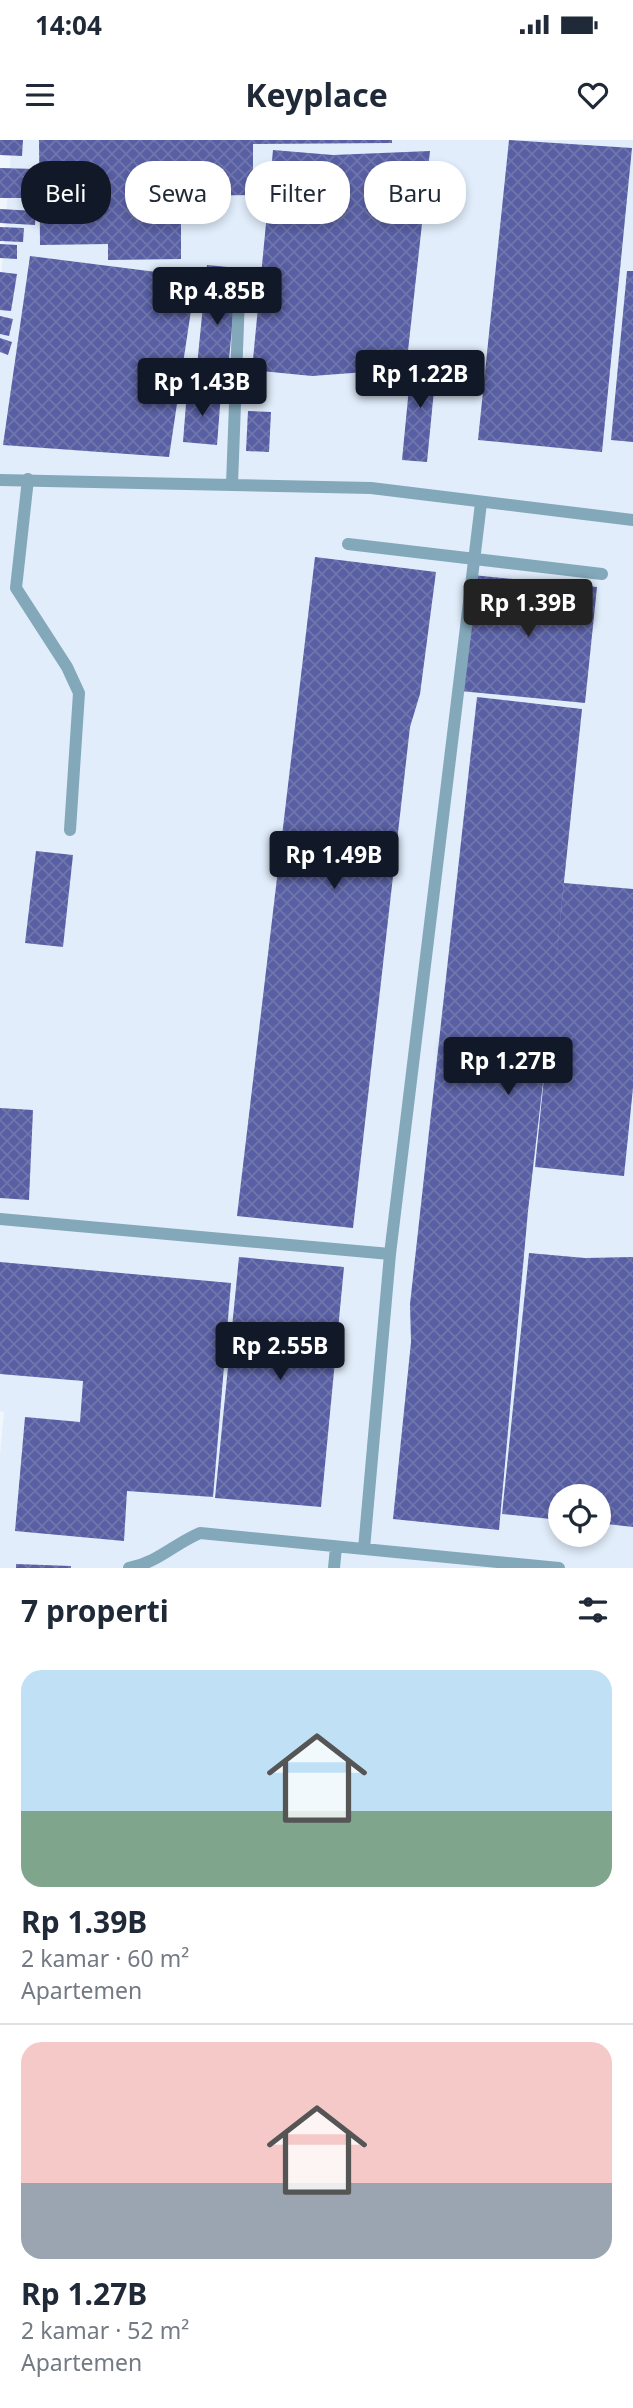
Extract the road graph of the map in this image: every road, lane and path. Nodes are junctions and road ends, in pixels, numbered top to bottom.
1 (239, 297) dead end
2 (28, 479) junction
3 (0, 480) edge
4 (232, 484) junction
5 (481, 503) junction
6 (633, 520) edge
7 (348, 544) dead end
8 (474, 556) junction
9 (602, 574) dead end
10 (70, 830) dead end
11 (0, 1219) edge
12 (390, 1254) junction
13 (336, 1547) junction
14 (364, 1549) junction
15 (129, 1568) edge
16 (334, 1568) edge
17 (559, 1568) edge

1 - 4 lane
2 - 3 lane
2 - 4 lane
2 - 10 lane
4 - 5 lane
5 - 6 lane
5 - 8 lane
7 - 8 lane
8 - 9 lane
8 - 12 lane
11 - 12 lane
12 - 14 lane
13 - 14 lane
13 - 15 lane
13 - 16 lane
14 - 17 lane

